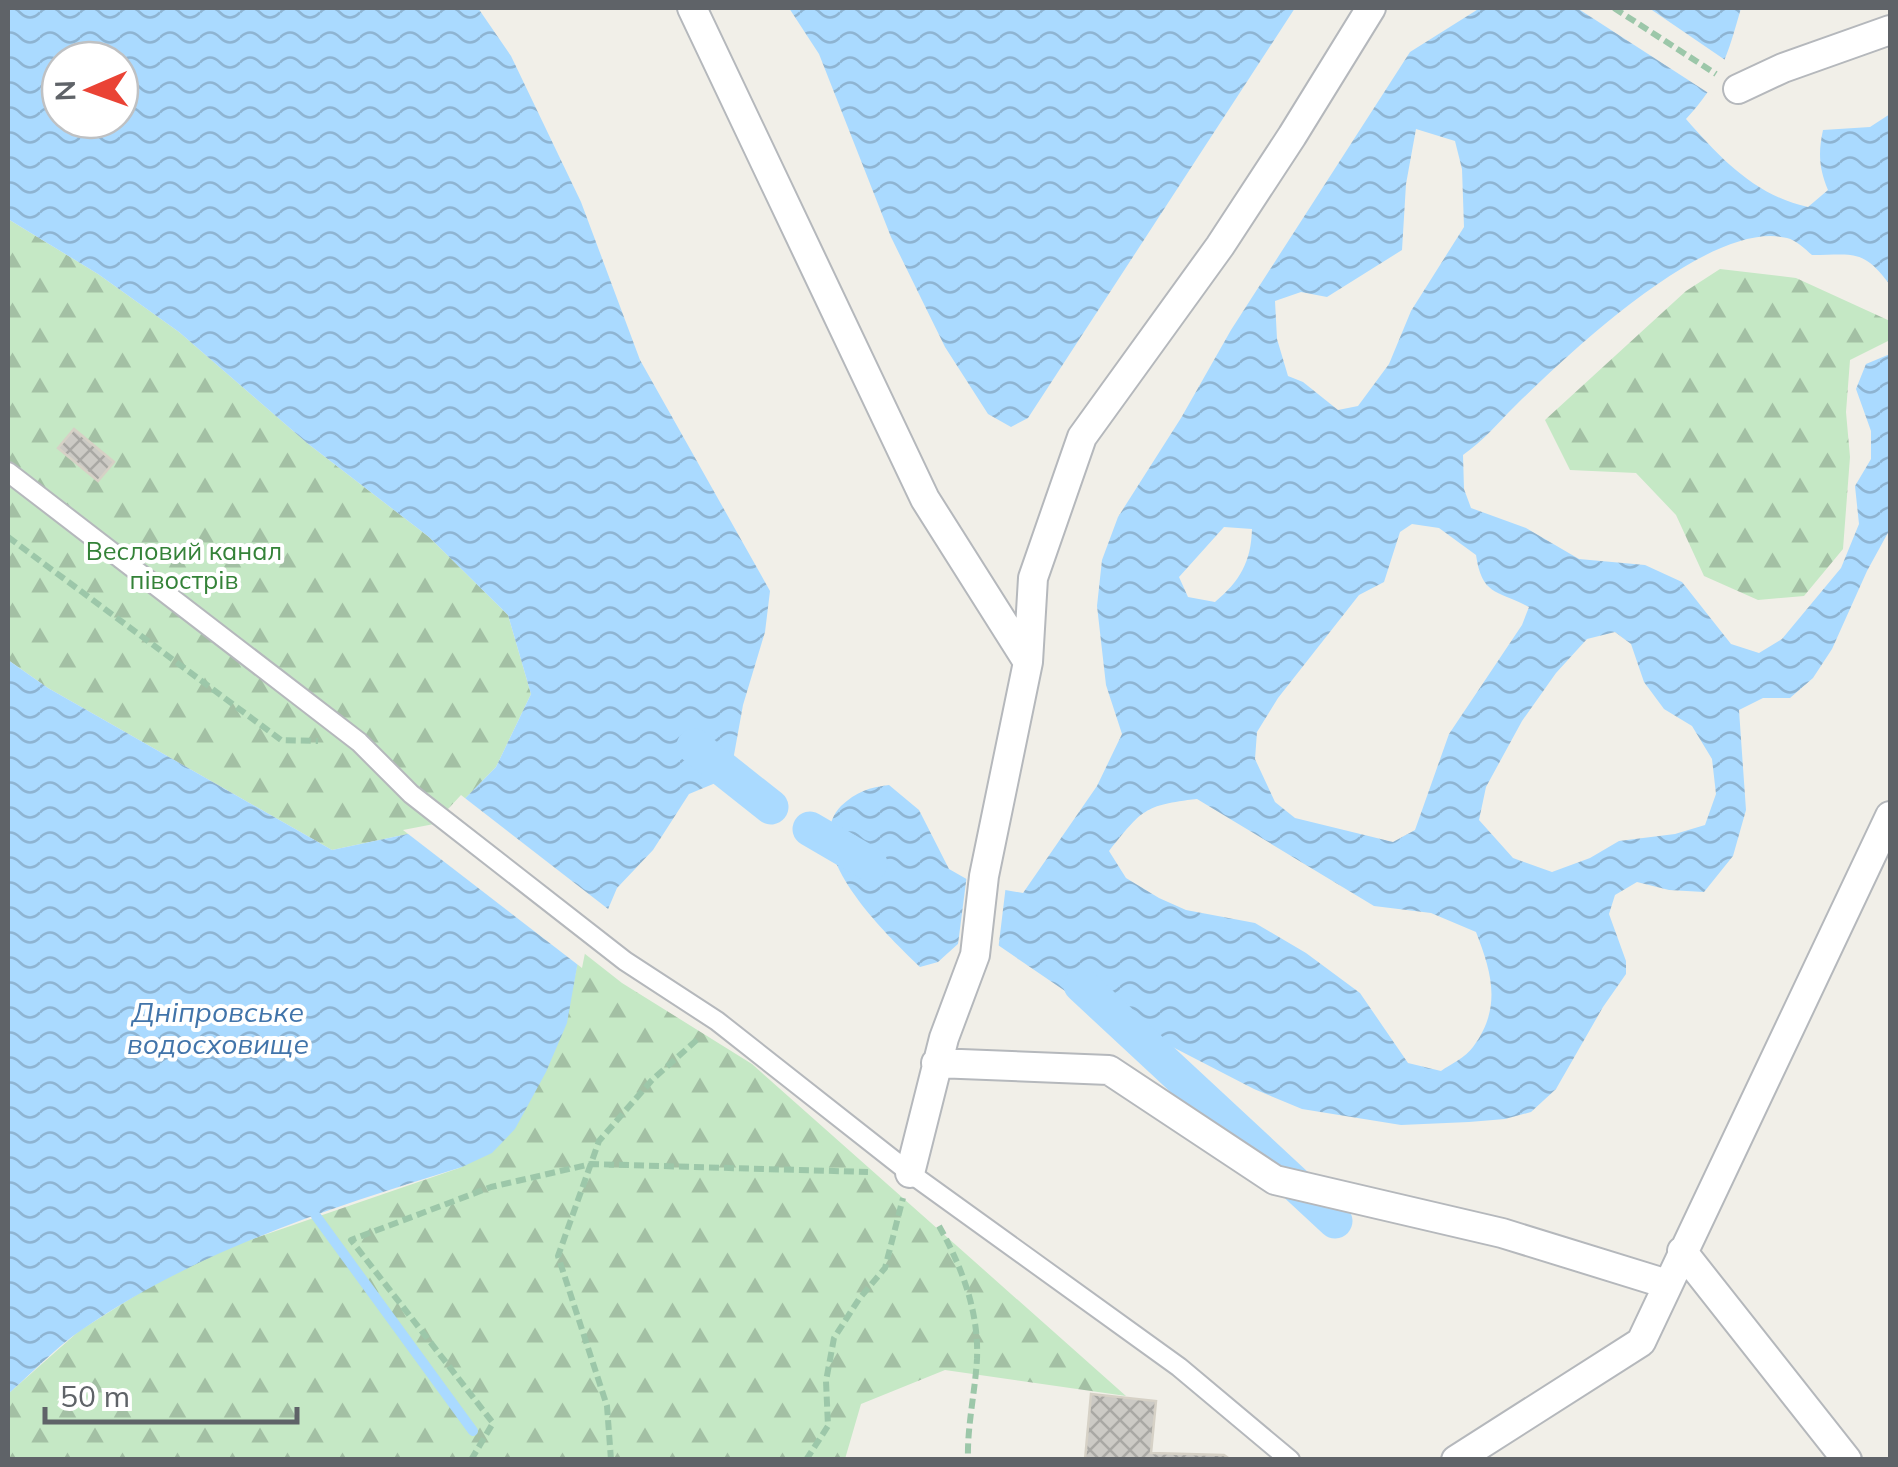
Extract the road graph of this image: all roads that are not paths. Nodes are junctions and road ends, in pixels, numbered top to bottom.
1 (692, 8) edge
2 (1371, 8) edge
3 (1890, 30) edge
4 (1738, 89) road end
5 (8, 472) edge
6 (1028, 662) junction
7 (1890, 816) edge
8 (936, 1064) junction
9 (910, 1173) junction
10 (1682, 1251) junction
11 (1668, 1284) junction
12 (1290, 1460) edge
13 (1456, 1460) edge
14 (1847, 1460) edge

1 - 6 street
2 - 6 street
3 - 4 street
5 - 9 lane
6 - 8 street
7 - 10 street
8 - 9 street
8 - 11 street
9 - 12 lane
10 - 11 street
10 - 14 street
11 - 13 street

